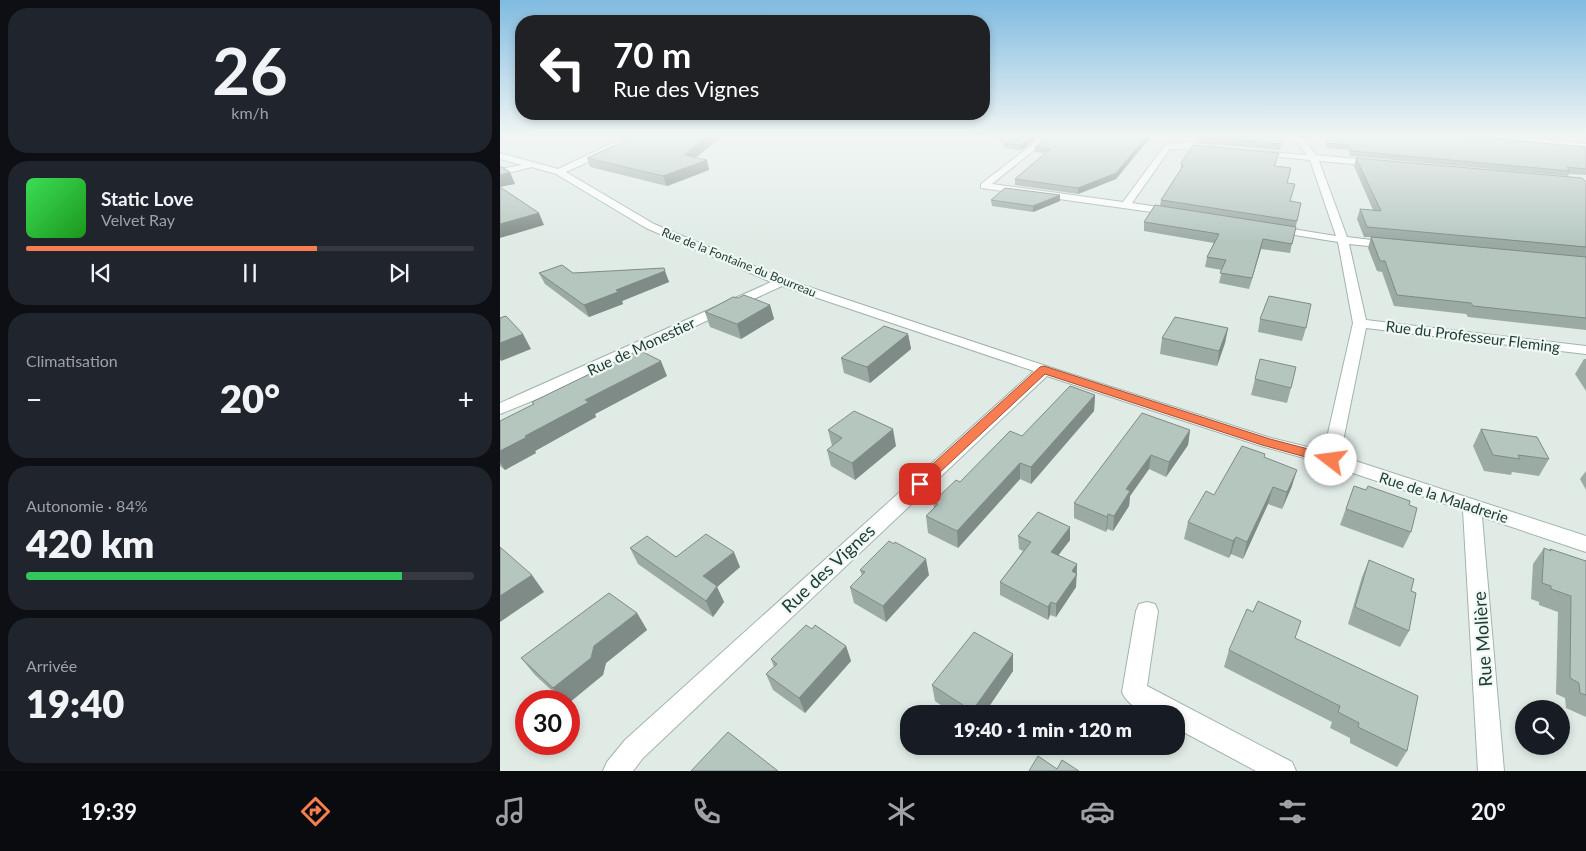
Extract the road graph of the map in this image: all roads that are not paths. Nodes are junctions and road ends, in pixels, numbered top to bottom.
1 (555, 171) edge
2 (1003, 171) edge
3 (1151, 171) edge
4 (1319, 171) edge
5 (559, 172) joint
6 (1126, 205) junction
7 (1183, 214) edge
8 (1258, 226) edge
9 (1344, 240) junction
10 (1402, 246) edge
11 (781, 282) junction
12 (1360, 323) junction
13 (1586, 350) edge
14 (1044, 370) junction
15 (500, 409) edge
16 (1331, 460) junction
17 (1472, 507) junction
18 (1586, 544) edge
19 (1147, 611) dead end
20 (1158, 705) edge
21 (1185, 719) edge
22 (616, 771) edge
23 (1283, 771) edge
24 (1491, 771) edge

1 - 5 street, Rue de la Fontaine du Bourreau
2 - 6 street
3 - 6 street
4 - 9 street
5 - 11 street, Rue de la Fontaine du Bourreau
6 - 7 street
8 - 9 street
9 - 10 street
9 - 12 street
11 - 14 street, Rue de la Fontaine du Bourreau
11 - 15 street, Rue de Monestier
12 - 13 street, Rue du Professeur Fleming
12 - 16 street
14 - 16 street, Rue de la Maladrerie
14 - 22 street, Rue des Vignes
16 - 17 street, Rue de la Maladrerie
17 - 18 street, Rue de la Maladrerie
17 - 24 street, Rue Molière
19 - 20 street
21 - 23 street

